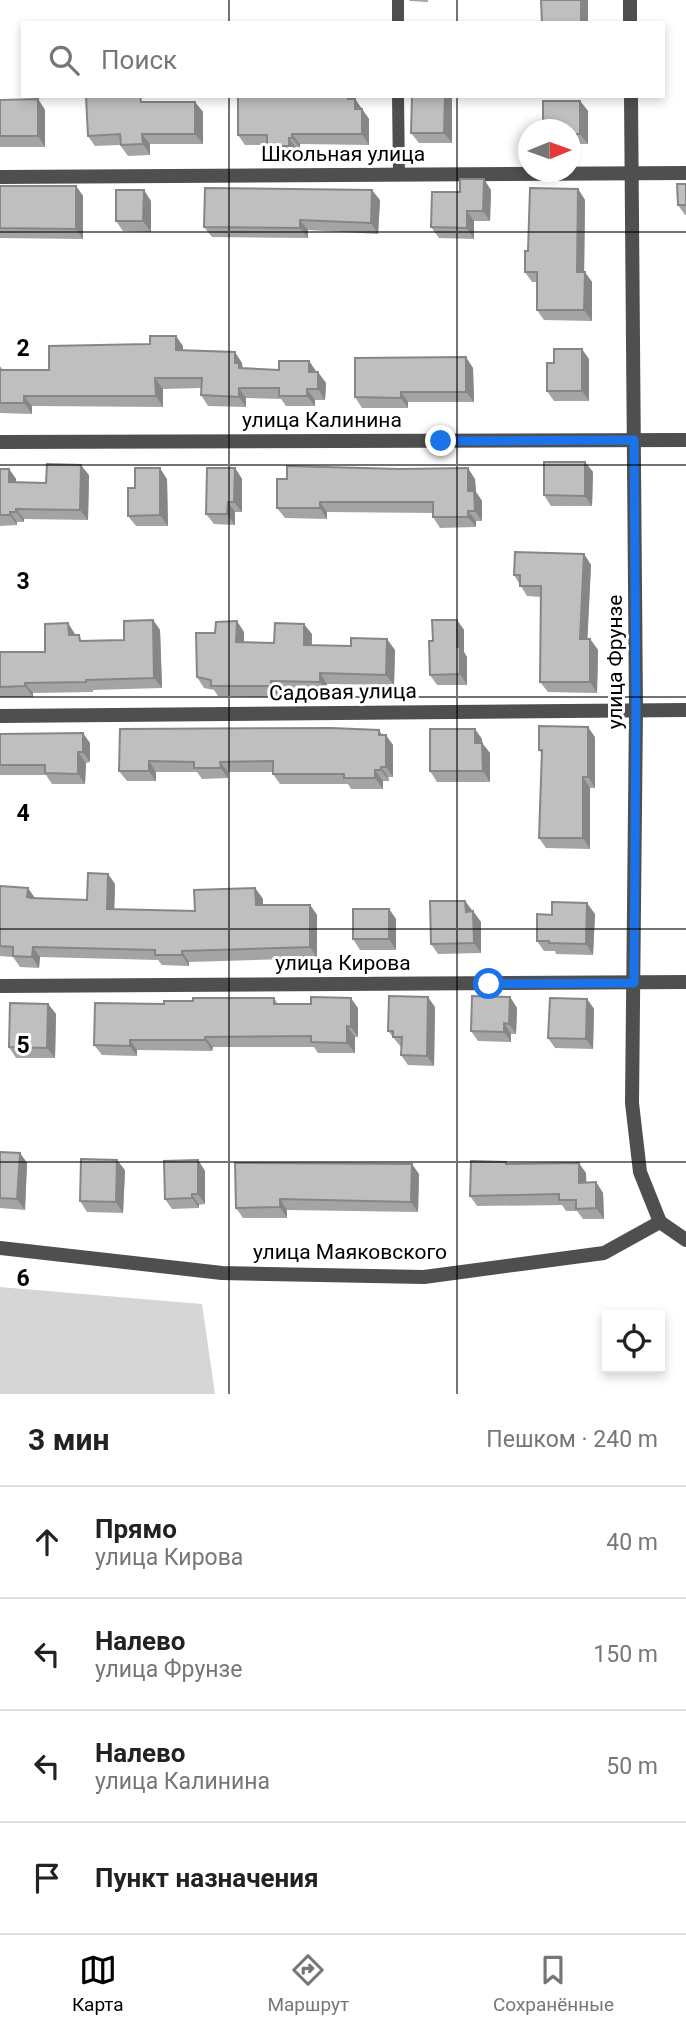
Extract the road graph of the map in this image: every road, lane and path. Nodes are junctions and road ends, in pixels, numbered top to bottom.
1 (398, 0) edge
2 (630, 0) edge
3 (398, 21) edge
4 (630, 21) edge
5 (398, 98) edge
6 (631, 98) edge
7 (631, 173) junction
8 (686, 173) edge
9 (399, 175) junction
10 (0, 177) edge
11 (634, 440) junction
12 (686, 440) edge
13 (0, 442) edge
14 (636, 710) junction
15 (686, 710) edge
16 (0, 716) edge
17 (686, 982) edge
18 (634, 983) junction
19 (0, 986) edge
20 (660, 1222) junction
21 (686, 1240) edge
22 (0, 1248) edge

1 - 3 lane
2 - 4 street
5 - 9 lane
6 - 7 street, улица Фрунзе
7 - 8 street, Школьная улица
7 - 9 street, Школьная улица
7 - 11 street, улица Фрунзе
9 - 10 street, Школьная улица
11 - 12 street, улица Калинина
11 - 13 street, улица Калинина
11 - 14 street, улица Фрунзе
14 - 15 street, Садовая улица
14 - 16 street, Садовая улица
14 - 18 street, улица Фрунзе
17 - 18 street, улица Кирова
18 - 19 street, улица Кирова
18 - 20 street, улица Фрунзе
20 - 21 street
20 - 22 street, улица Маяковского

